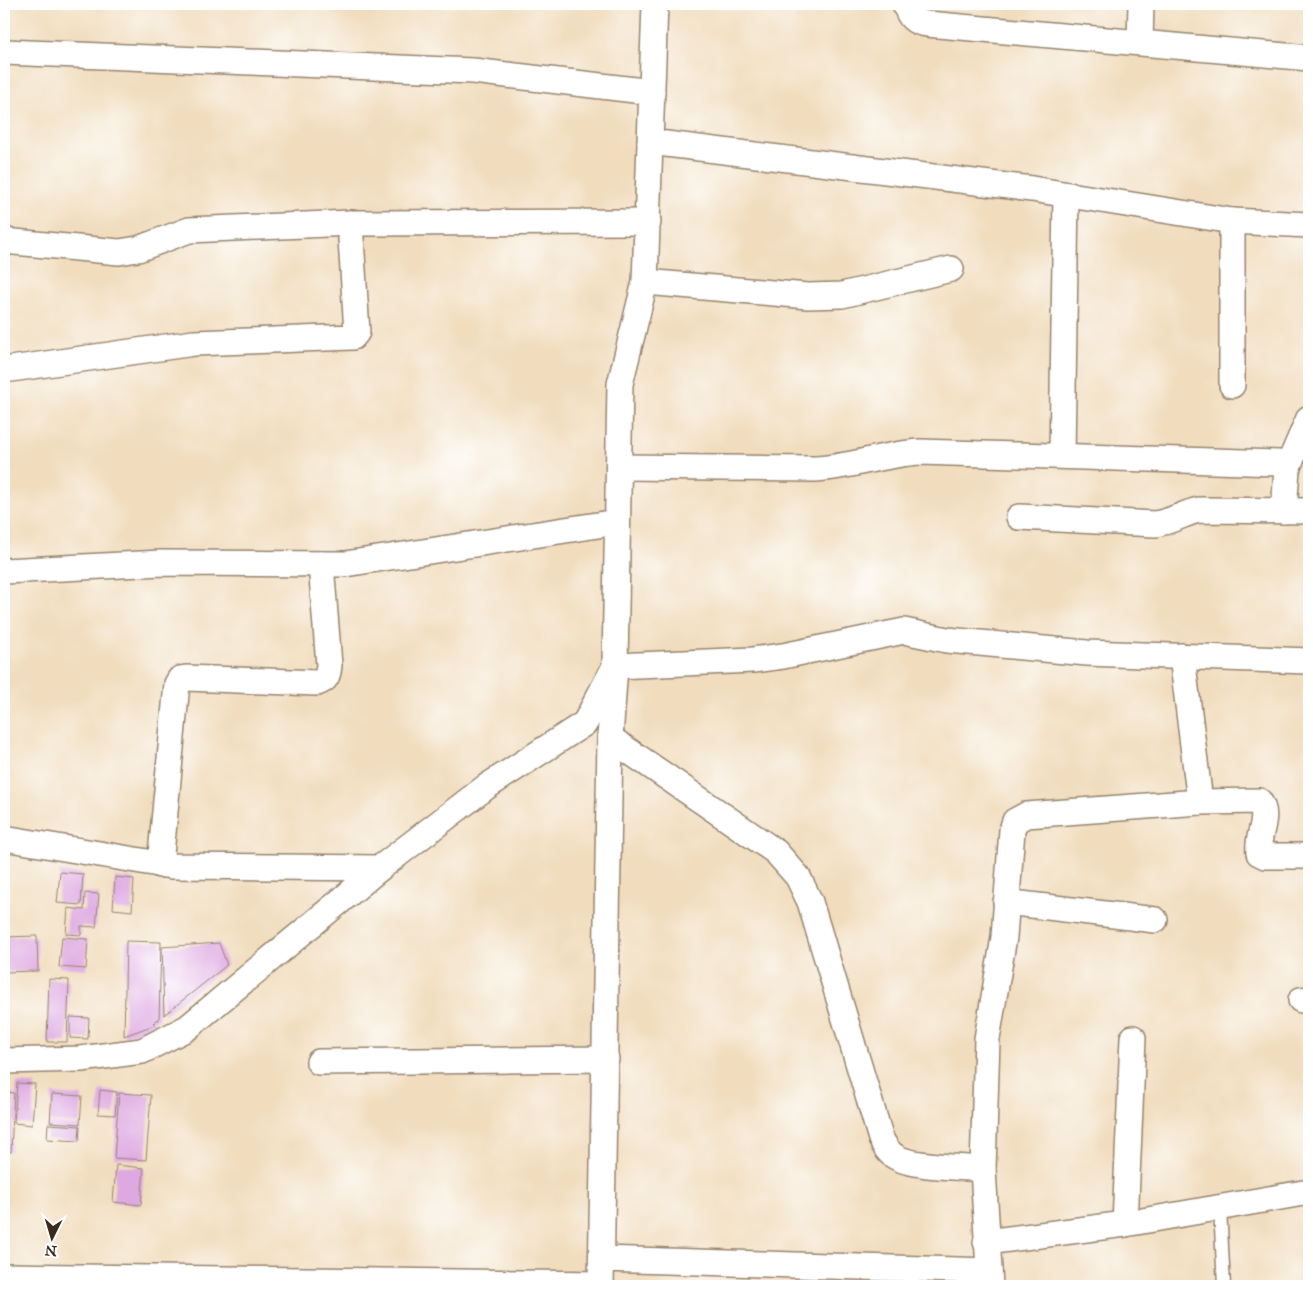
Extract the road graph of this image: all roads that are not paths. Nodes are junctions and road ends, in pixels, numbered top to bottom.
1 (655, 4) edge
2 (906, 4) edge
3 (1141, 4) edge
4 (1140, 42) junction
5 (4, 52) edge
6 (1309, 58) edge
7 (652, 92) junction
8 (650, 142) junction
9 (1066, 195) junction
10 (1232, 221) junction
11 (648, 222) junction
12 (350, 223) junction
13 (1309, 225) edge
14 (4, 241) edge
15 (951, 269) dead end
16 (645, 282) junction
17 (4, 370) edge
18 (1232, 385) dead end
19 (1309, 418) edge
20 (1062, 456) junction
21 (619, 467) junction
22 (1287, 469) junction
23 (1284, 510) junction
24 (1309, 511) edge
25 (1019, 517) dead end
26 (617, 522) junction
27 (321, 564) junction
28 (4, 571) edge
29 (1182, 656) junction
30 (1309, 661) edge
31 (616, 666) junction
32 (610, 738) junction
33 (1200, 802) junction
34 (4, 838) edge
35 (1309, 856) edge
36 (160, 865) junction
37 (380, 868) junction
38 (1006, 902) junction
39 (1155, 920) dead end
40 (1133, 1038) dead end
41 (606, 1059) junction
42 (4, 1061) edge
43 (319, 1062) dead end
44 (983, 1169) junction
45 (1309, 1192) edge
46 (1220, 1208) junction
47 (1125, 1224) junction
48 (986, 1242) junction
49 (602, 1259) junction
50 (4, 1276) edge
51 (989, 1279) edge
52 (601, 1285) edge
53 (1224, 1286) edge

1 - 7 street
2 - 4 street
3 - 4 street
4 - 6 street
5 - 7 street
7 - 8 street
8 - 9 street
8 - 11 street
9 - 10 street
9 - 20 street
10 - 13 street
10 - 18 street
11 - 12 street
11 - 16 street
12 - 14 street
12 - 17 street
15 - 16 street
16 - 21 street
19 - 22 street
20 - 21 street
20 - 22 street
21 - 26 street
22 - 23 street
23 - 24 street
23 - 25 street
26 - 27 street
26 - 31 street
27 - 28 street
27 - 36 street
29 - 30 street
29 - 31 street
29 - 33 street
31 - 32 street
31 - 37 street
32 - 41 street
32 - 44 street
33 - 35 street
33 - 38 street
34 - 36 street
36 - 37 street
37 - 42 street
38 - 39 street
38 - 44 street
40 - 47 street
41 - 43 street
41 - 49 street
44 - 48 street
45 - 46 street
46 - 47 street
46 - 53 lane
47 - 48 street
48 - 51 street
49 - 51 street
49 - 52 street
50 - 52 street

